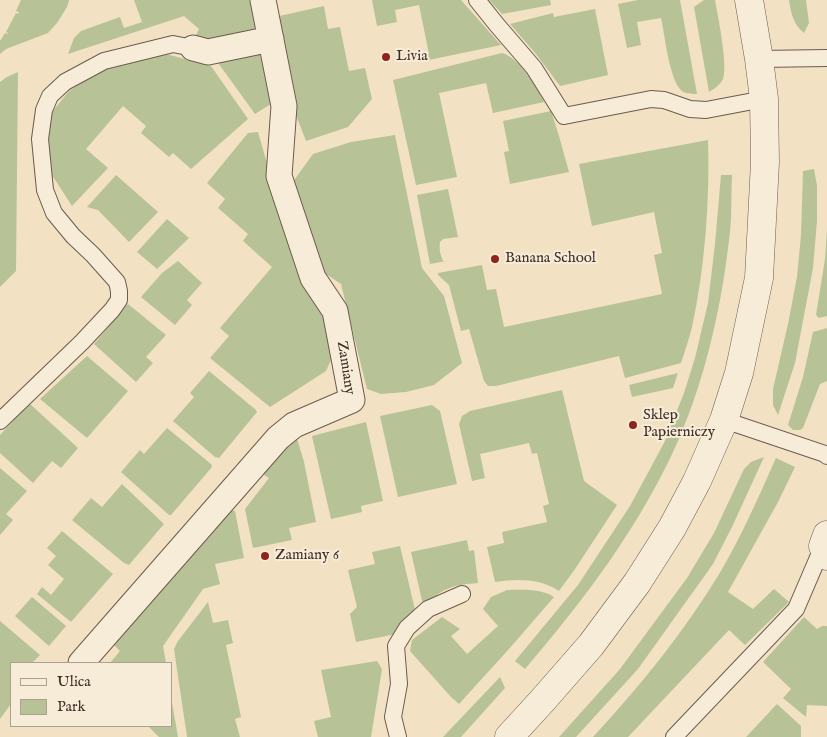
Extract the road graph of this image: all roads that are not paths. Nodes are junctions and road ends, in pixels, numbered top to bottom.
1 (263, 0) edge
2 (477, 0) edge
3 (750, 0) edge
4 (271, 39) junction
5 (193, 48) joint
6 (827, 58) edge
7 (759, 59) junction
8 (764, 99) junction
9 (0, 420) edge
10 (724, 420) junction
11 (827, 456) edge
12 (826, 546) edge
13 (462, 594) dead end
14 (82, 662) edge
15 (398, 737) edge
16 (509, 737) edge
17 (674, 737) edge

1 - 4 street, Zamiany
2 - 8 lane
3 - 7 street
4 - 5 street
4 - 14 street, Zamiany
5 - 9 lane
6 - 7 lane
7 - 8 street
8 - 10 street
10 - 11 lane
10 - 16 street
12 - 17 lane
13 - 15 lane

